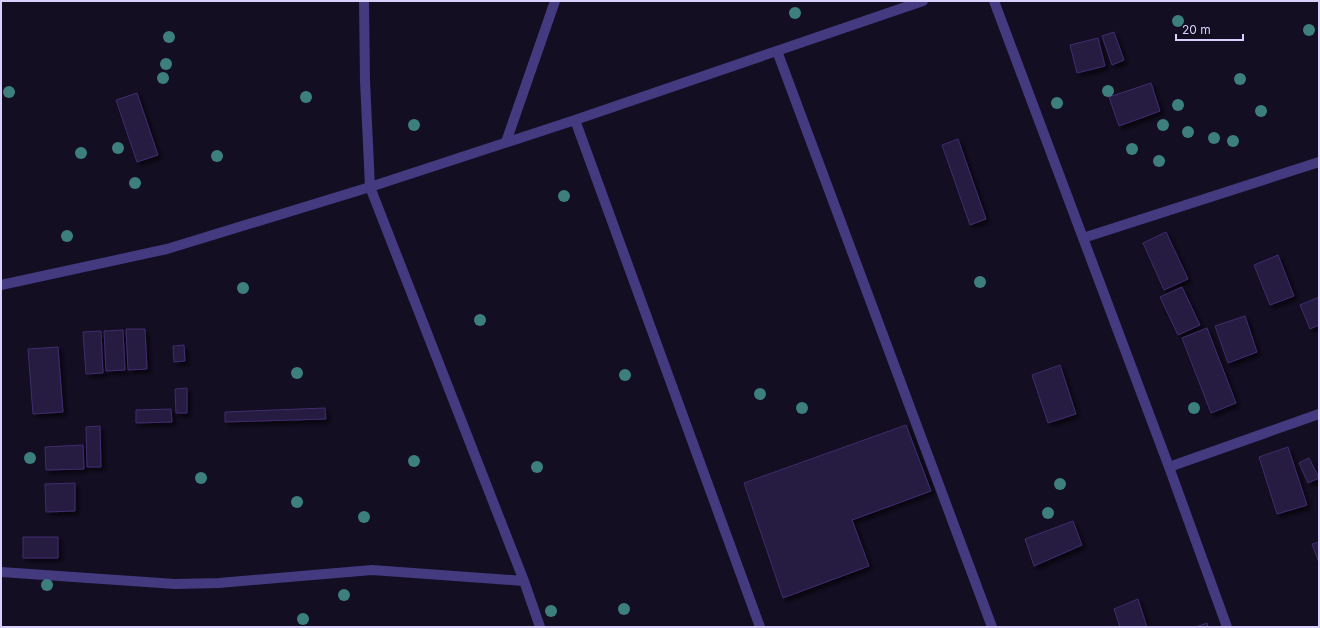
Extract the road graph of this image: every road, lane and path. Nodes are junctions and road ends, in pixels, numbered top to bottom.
1 (364, 1) edge
2 (555, 1) edge
3 (923, 1) edge
4 (994, 1) edge
5 (777, 50) junction
6 (575, 120) junction
7 (506, 142) junction
8 (1319, 162) edge
9 (370, 187) junction
10 (1083, 238) junction
11 (1, 285) edge
12 (1319, 414) edge
13 (1169, 467) junction
14 (1, 572) edge
15 (524, 581) junction
16 (540, 627) edge
17 (760, 627) edge
18 (992, 627) edge
19 (1227, 627) edge

1 - 9 street
2 - 7 street
3 - 5 street
4 - 10 street
5 - 6 street
5 - 18 street
6 - 7 street
6 - 17 street
7 - 9 street
8 - 10 street
9 - 11 street
9 - 15 street
10 - 13 street
12 - 13 street
13 - 19 street
14 - 15 street
15 - 16 street

